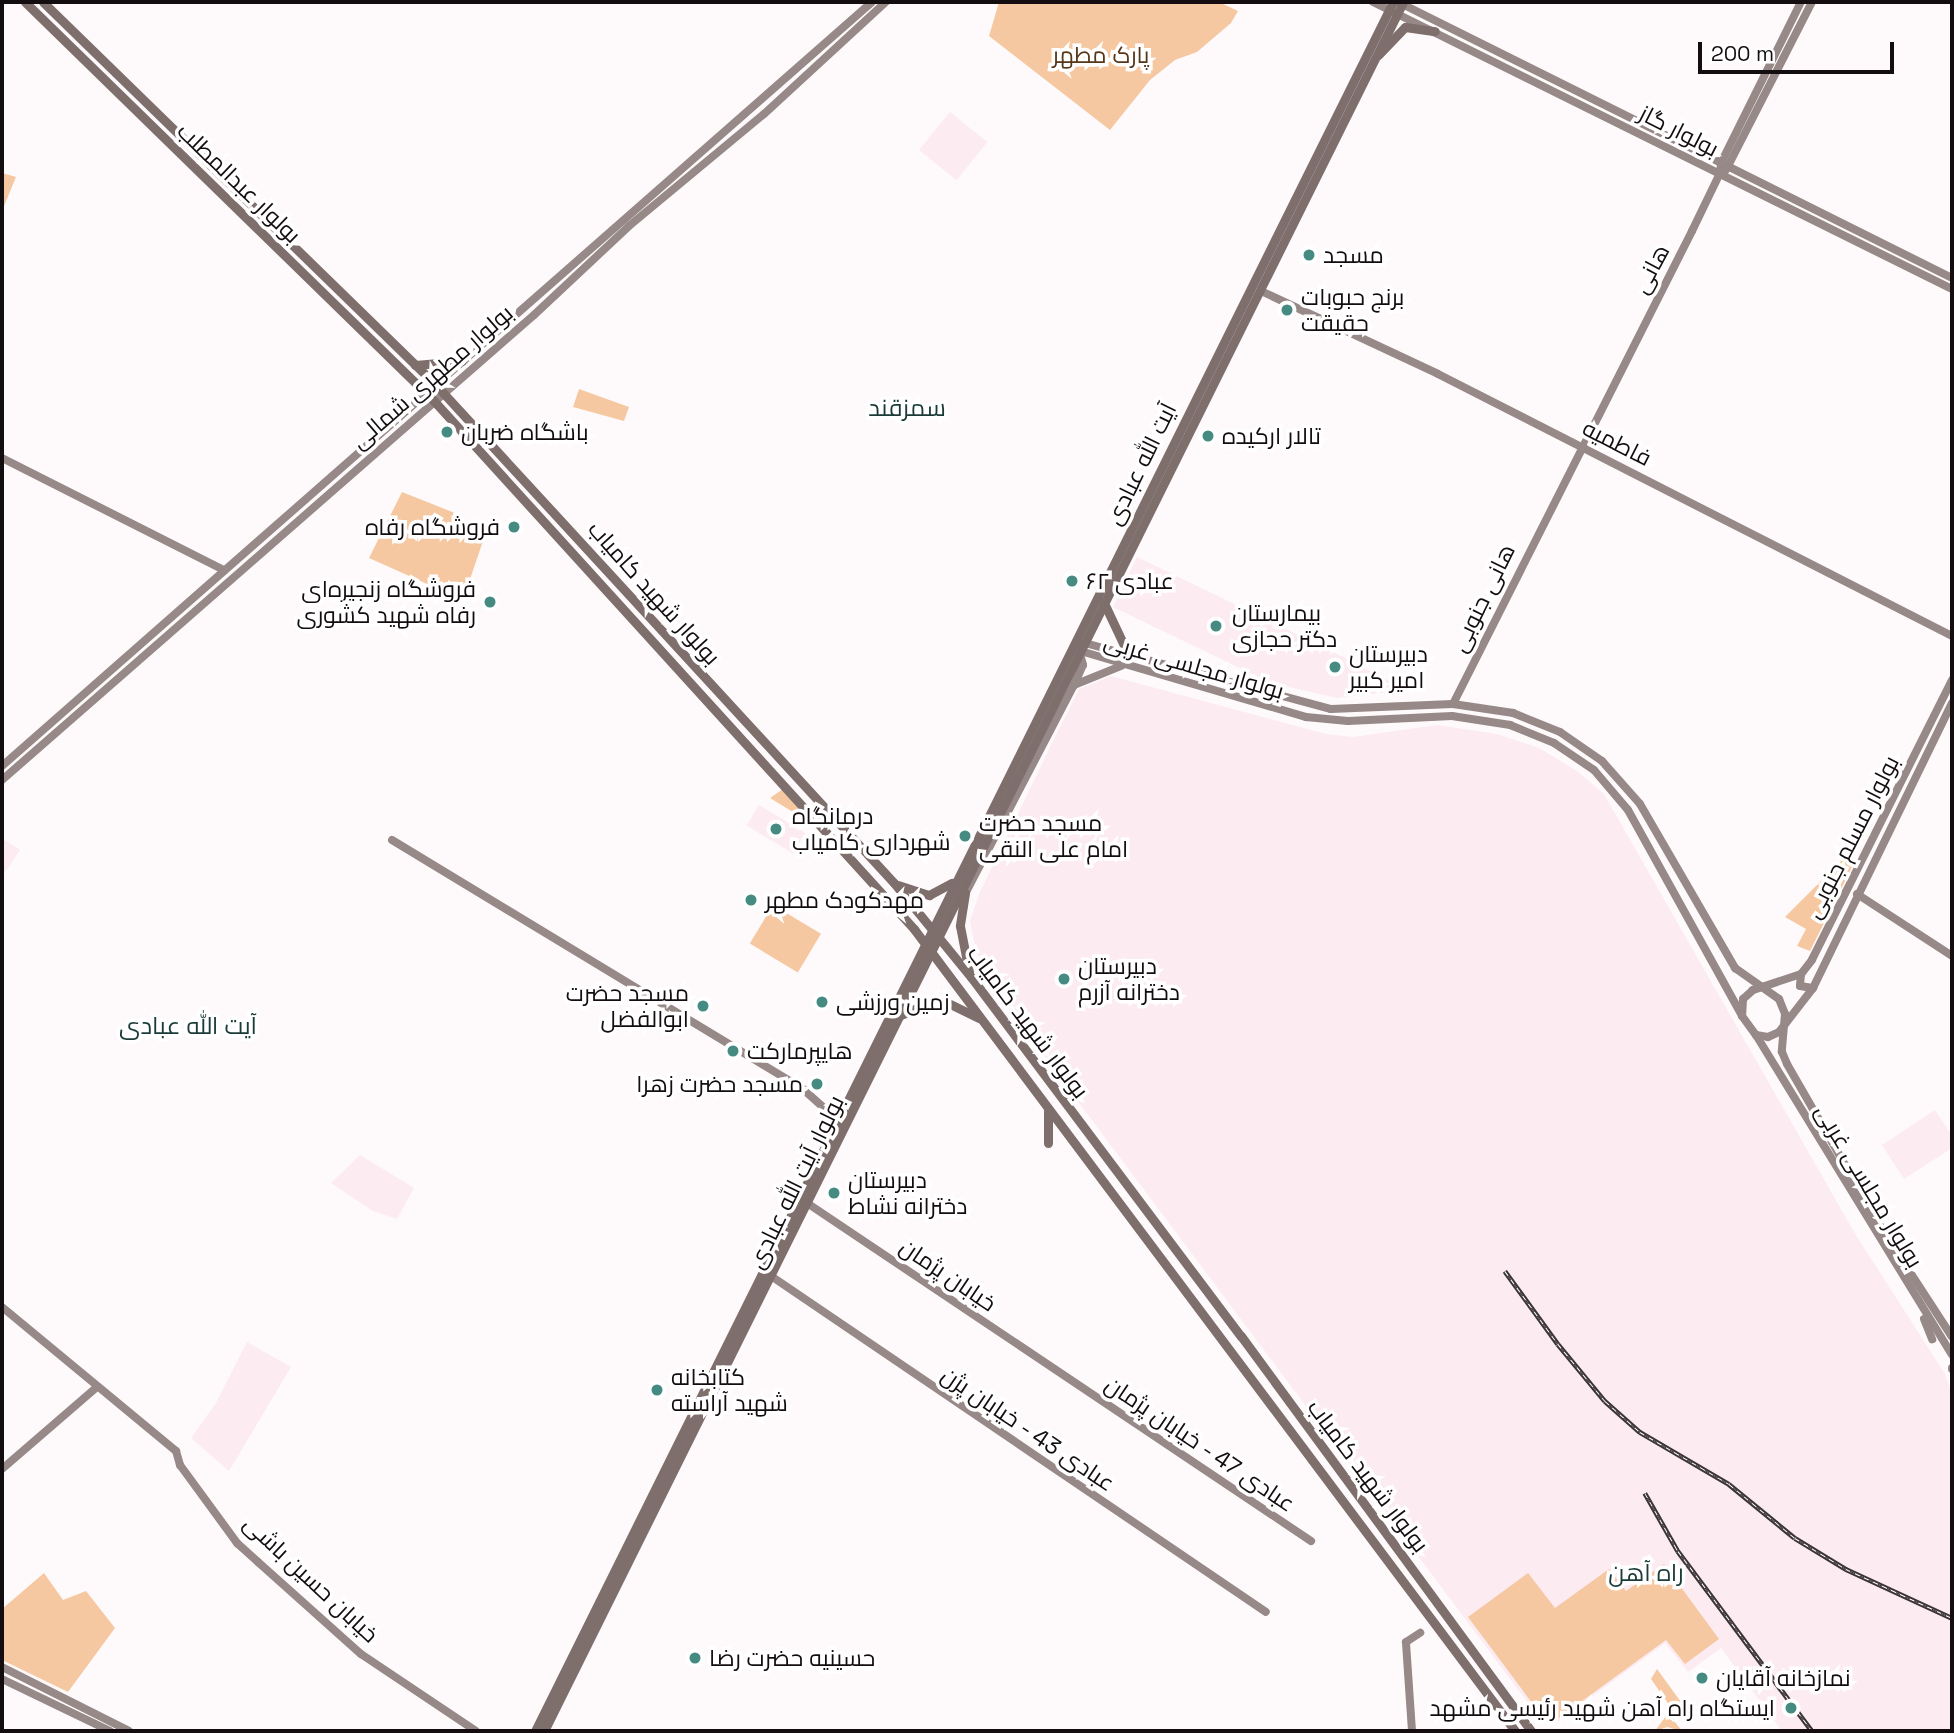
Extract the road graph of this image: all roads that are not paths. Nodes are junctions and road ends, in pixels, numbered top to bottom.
1 (25, 2) edge
2 (43, 2) edge
3 (872, 2) edge
4 (886, 2) edge
5 (1373, 2) edge
6 (1801, 2) edge
7 (1812, 2) edge
8 (1397, 5) edge
9 (1435, 31) junction
10 (1377, 57) junction
11 (1725, 165) junction
12 (1720, 173) junction
13 (1952, 278) edge
14 (1952, 289) edge
15 (1261, 291) junction
16 (462, 361) junction
17 (415, 365) junction
18 (435, 384) junction
19 (426, 393) junction
20 (443, 393) junction
21 (434, 401) junction
22 (1580, 446) junction
23 (2, 458) edge
24 (521, 478) junction
25 (319, 486) junction
26 (512, 486) junction
27 (327, 495) junction
28 (224, 570) junction
29 (1104, 603) junction
30 (164, 623) junction
31 (172, 631) junction
32 (1952, 636) edge
33 (1087, 642) junction
34 (1073, 643) junction
35 (1080, 654) junction
36 (1129, 656) junction
37 (1121, 666) junction
38 (1952, 680) edge
39 (1074, 685) junction
40 (1952, 703) edge
41 (1453, 704) junction
42 (2, 766) edge
43 (2, 780) edge
44 (392, 840) dead end
45 (972, 873) junction
46 (956, 880) junction
47 (894, 883) junction
48 (1857, 894) junction
49 (964, 897) junction
50 (931, 929) junction
51 (939, 938) junction
52 (925, 943) junction
53 (932, 952) junction
54 (1952, 956) edge
55 (1801, 974) junction
56 (971, 977) junction
57 (1813, 988) junction
58 (1765, 990) junction
59 (900, 1016) junction
60 (1742, 1016) junction
61 (985, 1022) junction
62 (1783, 1028) junction
63 (1756, 1035) junction
64 (804, 1090) junction
65 (1048, 1111) junction
66 (846, 1114) junction
67 (1048, 1143) dead end
68 (824, 1147) junction
69 (807, 1203) junction
70 (771, 1276) junction
71 (1918, 1303) junction
72 (2, 1307) edge
73 (1241, 1336) junction
74 (1952, 1337) edge
75 (1932, 1339) dead end
76 (1228, 1348) junction
77 (1952, 1355) edge
78 (1068, 1379) joint
79 (97, 1387) junction
80 (2, 1469) edge
81 (1311, 1541) dead end
82 (1266, 1612) dead end
83 (1420, 1633) dead end
84 (2, 1667) edge
85 (2, 1679) edge
86 (110, 1731) edge
87 (129, 1731) edge
88 (476, 1731) edge
89 (535, 1731) edge
90 (544, 1731) edge
91 (1412, 1731) edge
92 (1515, 1731) edge
93 (1531, 1731) edge

1 - 19 main road, بولوار عبدالمطلب
2 - 17 main road, بولوار عبدالمطلب
3 - 16 main road, بولوار مطهری شمالی
4 - 20 main road, بولوار مطهری شمالی
5 - 8 main road
6 - 11 main road
7 - 11 main road
8 - 9 main road, بولوار گاز
8 - 10 main road, آیت الله عبادی
8 - 11 main road, بولوار گاز
8 - 34 main road, آیت الله عبادی
9 - 10 main road
9 - 12 main road, بولوار گاز
10 - 15 main road, آیت الله عبادی
11 - 12 main road
11 - 13 main road, بولوار گاز
12 - 14 main road, بولوار گاز
12 - 22 main road, هانی
15 - 22 main road, فاطمیه
15 - 29 main road, آیت الله عبادی
16 - 17 main road
16 - 18 main road, بولوار مطهری شمالی
17 - 18 main road, بولوار عبدالمطلب
18 - 19 main road, بولوار مطهری شمالی
18 - 20 main road, بولوار شهید کامیاب
19 - 21 main road, بولوار شهید کامیاب
19 - 25 main road, بولوار مطهری شمالی
20 - 21 main road, بولوار مطهری شمالی
20 - 24 main road, بولوار شهید کامیاب
21 - 26 main road, بولوار شهید کامیاب
21 - 27 main road, بولوار مطهری شمالی
22 - 32 main road, فاطمیه
22 - 41 main road, هانی جنوبی
23 - 28 main road
24 - 26 main road
24 - 47 main road, بولوار شهید کامیاب
25 - 27 main road
25 - 28 main road, بولوار مطهری شمالی
26 - 52 main road, بولوار شهید کامیاب
27 - 31 main road, بولوار مطهری شمالی
28 - 30 main road, بولوار مطهری شمالی
29 - 33 main road, آیت الله عبادی
29 - 36 main road
30 - 31 main road
30 - 42 main road, بولوار مطهری شمالی
31 - 43 main road, بولوار مطهری شمالی
33 - 34 main road, بولوار مجلسی غربی
33 - 35 main road, آیت الله عبادی
33 - 36 main road, بولوار مجلسی غربی
34 - 35 main road, بولوار مجلسی غربی
34 - 46 main road, آیت الله عبادی
35 - 37 main road, بولوار مجلسی غربی
35 - 39 main road, بولوار آیت الله عبادی
35 - 45 main road, آیت الله عبادی
36 - 41 main road, بولوار مجلسی غربی
37 - 39 main road
37 - 60 main road, بولوار مجلسی غربی
38 - 55 main road, بولوار مسلم جنوبی
39 - 49 main road, بولوار آیت الله عبادی
40 - 48 main road, بولوار مسلم جنوبی
41 - 58 main road, بولوار مجلسی غربی
44 - 64 main road
45 - 49 main road
45 - 51 main road, آیت الله عبادی
46 - 47 main road
46 - 50 main road, آیت الله عبادی
47 - 50 main road, بولوار شهید کامیاب
48 - 54 main road
48 - 57 main road, بولوار مسلم جنوبی
49 - 51 main road, بولوار آیت الله عبادی
49 - 56 main road
50 - 51 main road, بولوار شهید کامیاب
50 - 52 main road, آیت الله عبادی
51 - 53 main road, بولوار آیت الله عبادی
51 - 56 main road, بولوار شهید کامیاب
52 - 53 main road, بولوار شهید کامیاب
52 - 66 main road, بولوار آیت الله عبادی
53 - 59 main road, بولوار آیت الله عبادی
53 - 61 main road, بولوار شهید کامیاب
55 - 57 main road
55 - 58 main road
56 - 73 main road, بولوار شهید کامیاب
57 - 62 main road, بولوار مسلم جنوبی
58 - 60 main road
58 - 62 main road
59 - 61 main road
59 - 66 main road, بولوار آیت الله عبادی
60 - 63 main road
61 - 65 main road, بولوار شهید کامیاب
62 - 63 main road
62 - 74 main road, بولوار مجلسی غربی
63 - 71 main road, بولوار مجلسی غربی
64 - 66 main road
64 - 68 main road
65 - 67 main road
65 - 76 main road, بولوار شهید کامیاب
66 - 68 main road, بولوار آیت الله عبادی
66 - 69 main road, بولوار آیت الله عبادی
68 - 89 main road, بولوار آیت الله عبادی
69 - 70 main road, بولوار آیت الله عبادی
69 - 78 main road, خیابان پژمان
70 - 82 main road, عبادی 43 - خیابان پژن
70 - 90 main road, بولوار آیت الله عبادی
71 - 75 main road
71 - 77 main road, بولوار مجلسی غربی
72 - 79 main road, خیابان حسین باشی
73 - 76 main road
73 - 93 main road, بولوار شهید کامیاب
76 - 92 main road, بولوار شهید کامیاب
78 - 81 main road, عبادی 47 - خیابان پژمان
79 - 80 main road
79 - 88 main road, خیابان حسین باشی
83 - 91 main road
84 - 87 main road
85 - 86 main road

